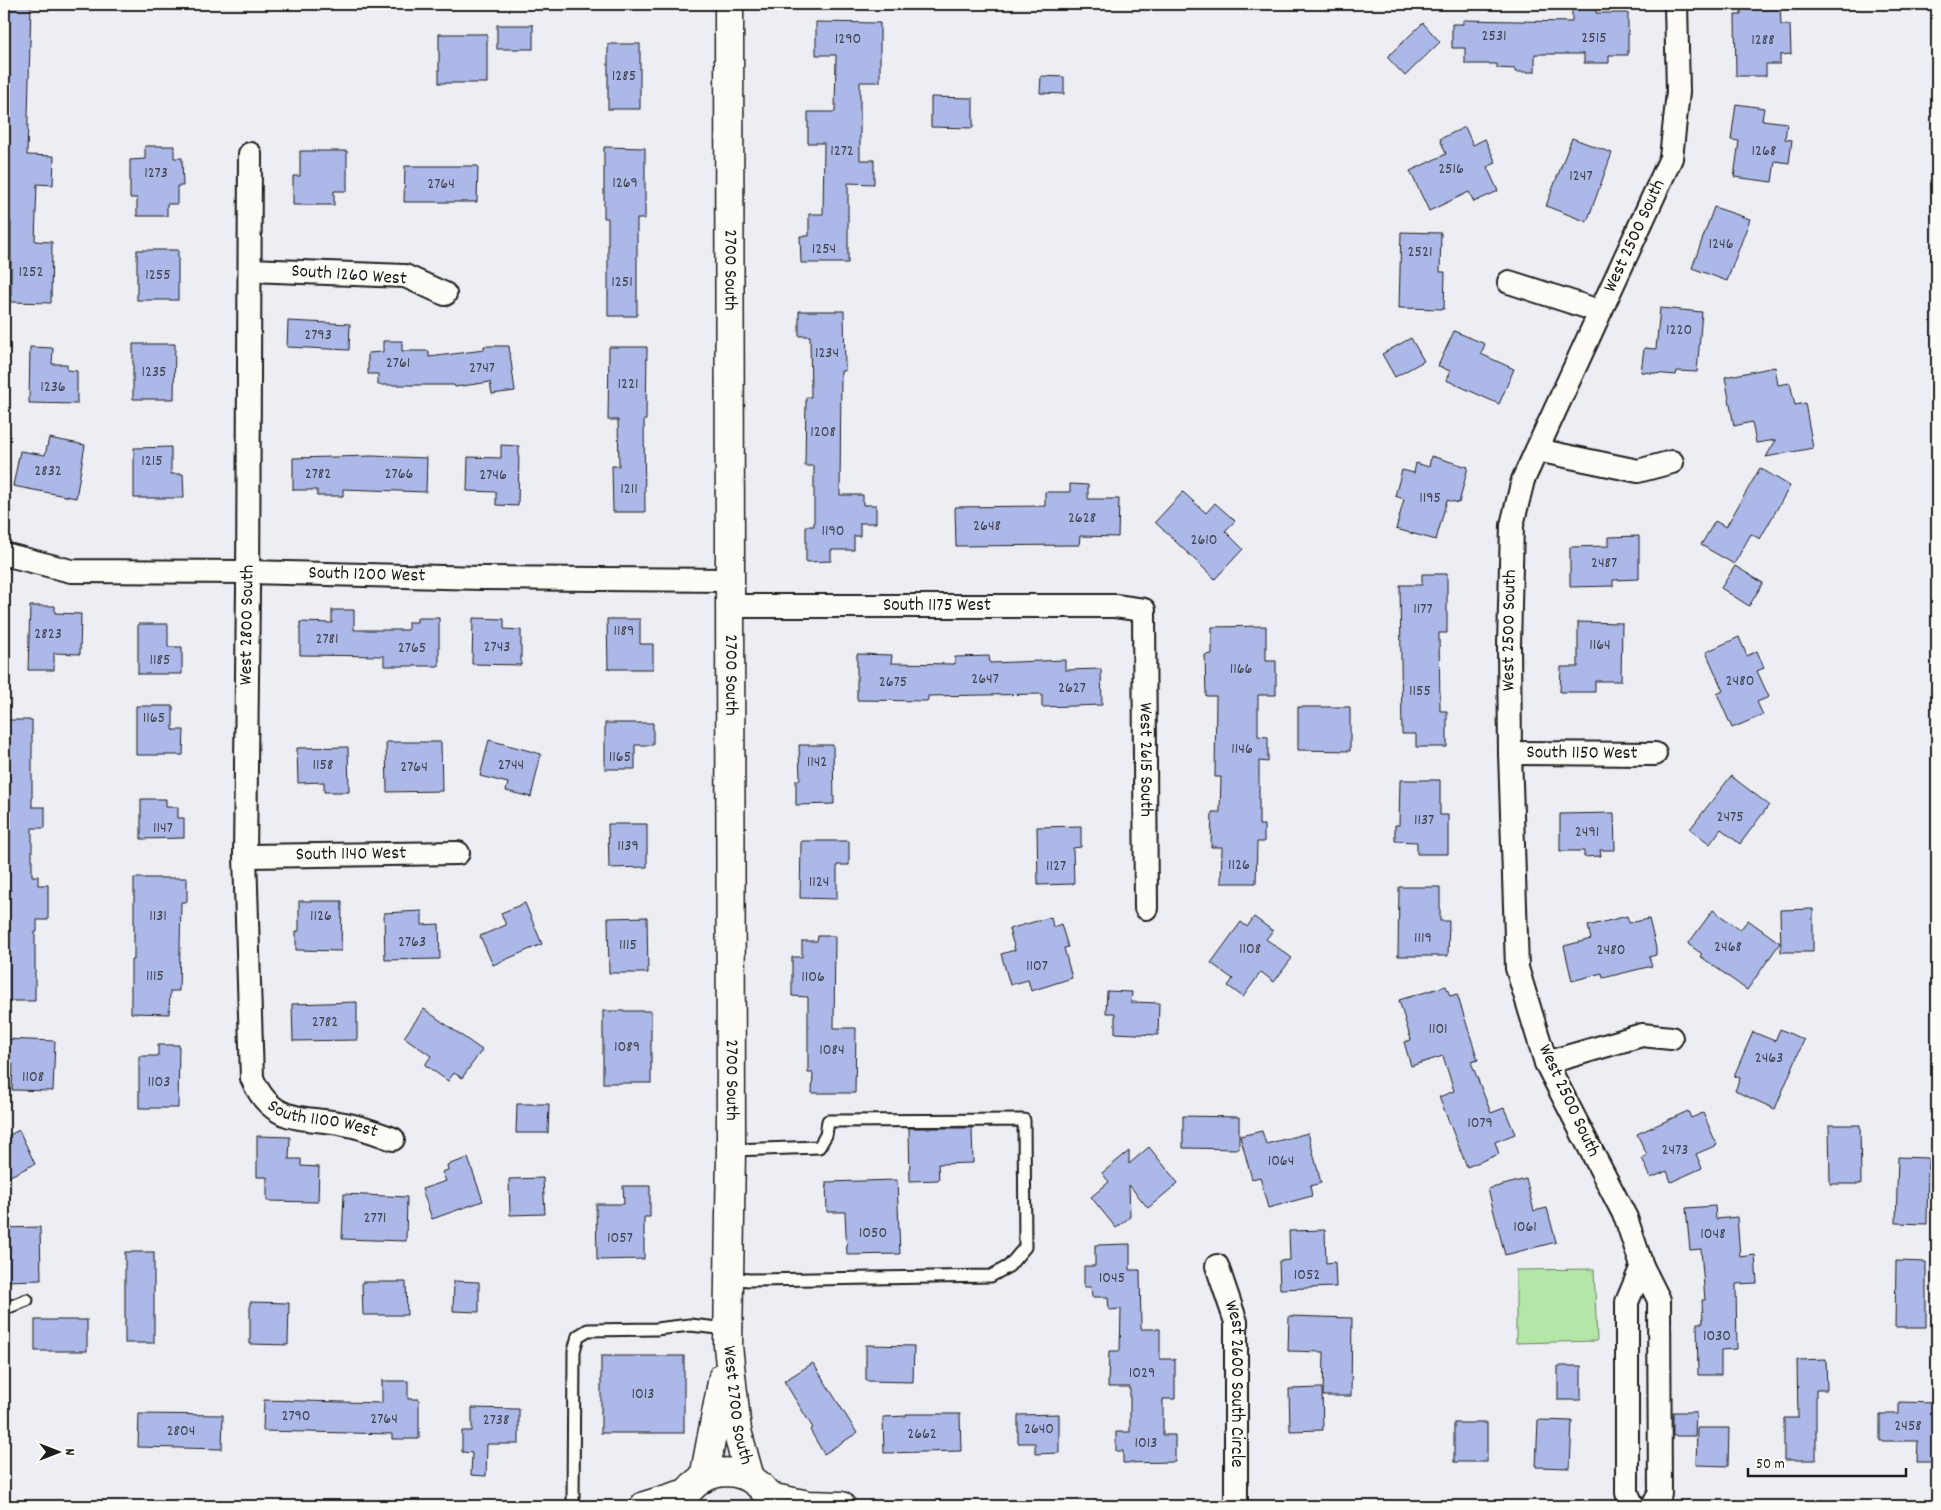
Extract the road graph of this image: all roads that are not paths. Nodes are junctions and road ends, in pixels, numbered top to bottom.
1 (729, 4) edge
2 (1676, 4) edge
3 (250, 154) dead end
4 (250, 270) junction
5 (1509, 282) dead end
6 (445, 294) dead end
7 (1599, 311) junction
8 (1537, 450) junction
9 (1672, 462) dead end
10 (4, 554) edge
11 (248, 572) junction
12 (730, 593) junction
13 (1144, 610) joint
14 (1510, 753) junction
15 (1655, 754) dead end
16 (458, 853) dead end
17 (245, 856) junction
18 (1146, 908) dead end
19 (1671, 1038) dead end
20 (1546, 1063) junction
21 (258, 1094) joint
22 (393, 1139) dead end
23 (732, 1150) junction
24 (1217, 1266) dead end
25 (1642, 1266) junction
26 (729, 1278) junction
27 (28, 1300) dead end
28 (4, 1309) edge
29 (728, 1337) junction
30 (690, 1492) edge
31 (764, 1494) edge
32 (573, 1506) edge
33 (644, 1506) edge
34 (841, 1506) edge
35 (1236, 1506) edge
36 (1633, 1506) edge
37 (1653, 1506) edge

1 - 12 main road, 2700 South
2 - 7 street, West 2500 South
3 - 4 street, West 2800 South
4 - 6 street, South 1260 West
4 - 11 street, West 2800 South
5 - 7 street
7 - 8 street, West 2500 South
8 - 9 street
8 - 14 street, West 2500 South
10 - 11 street, South 1200 West
11 - 12 street, South 1200 West
11 - 17 street, West 2800 South
12 - 13 street, South 1175 West
12 - 23 main road, 2700 South
13 - 18 street, West 2615 South
14 - 15 street, South 1150 West
14 - 20 street, West 2500 South
16 - 17 street, South 1140 West
17 - 21 street, West 2800 South
19 - 20 street
20 - 25 street, West 2500 South
21 - 22 street, South 1100 West
23 - 26 main road, 2700 South
23 - 26 lane
24 - 35 street, West 2600 South Circle
25 - 36 street
25 - 37 street, West 2500 South
26 - 29 main road, 2700 South
27 - 28 lane
29 - 30 main road, West 2700 South
29 - 31 main road, West 2700 South
29 - 32 lane
30 - 31 main road
30 - 33 main road
31 - 34 main road

